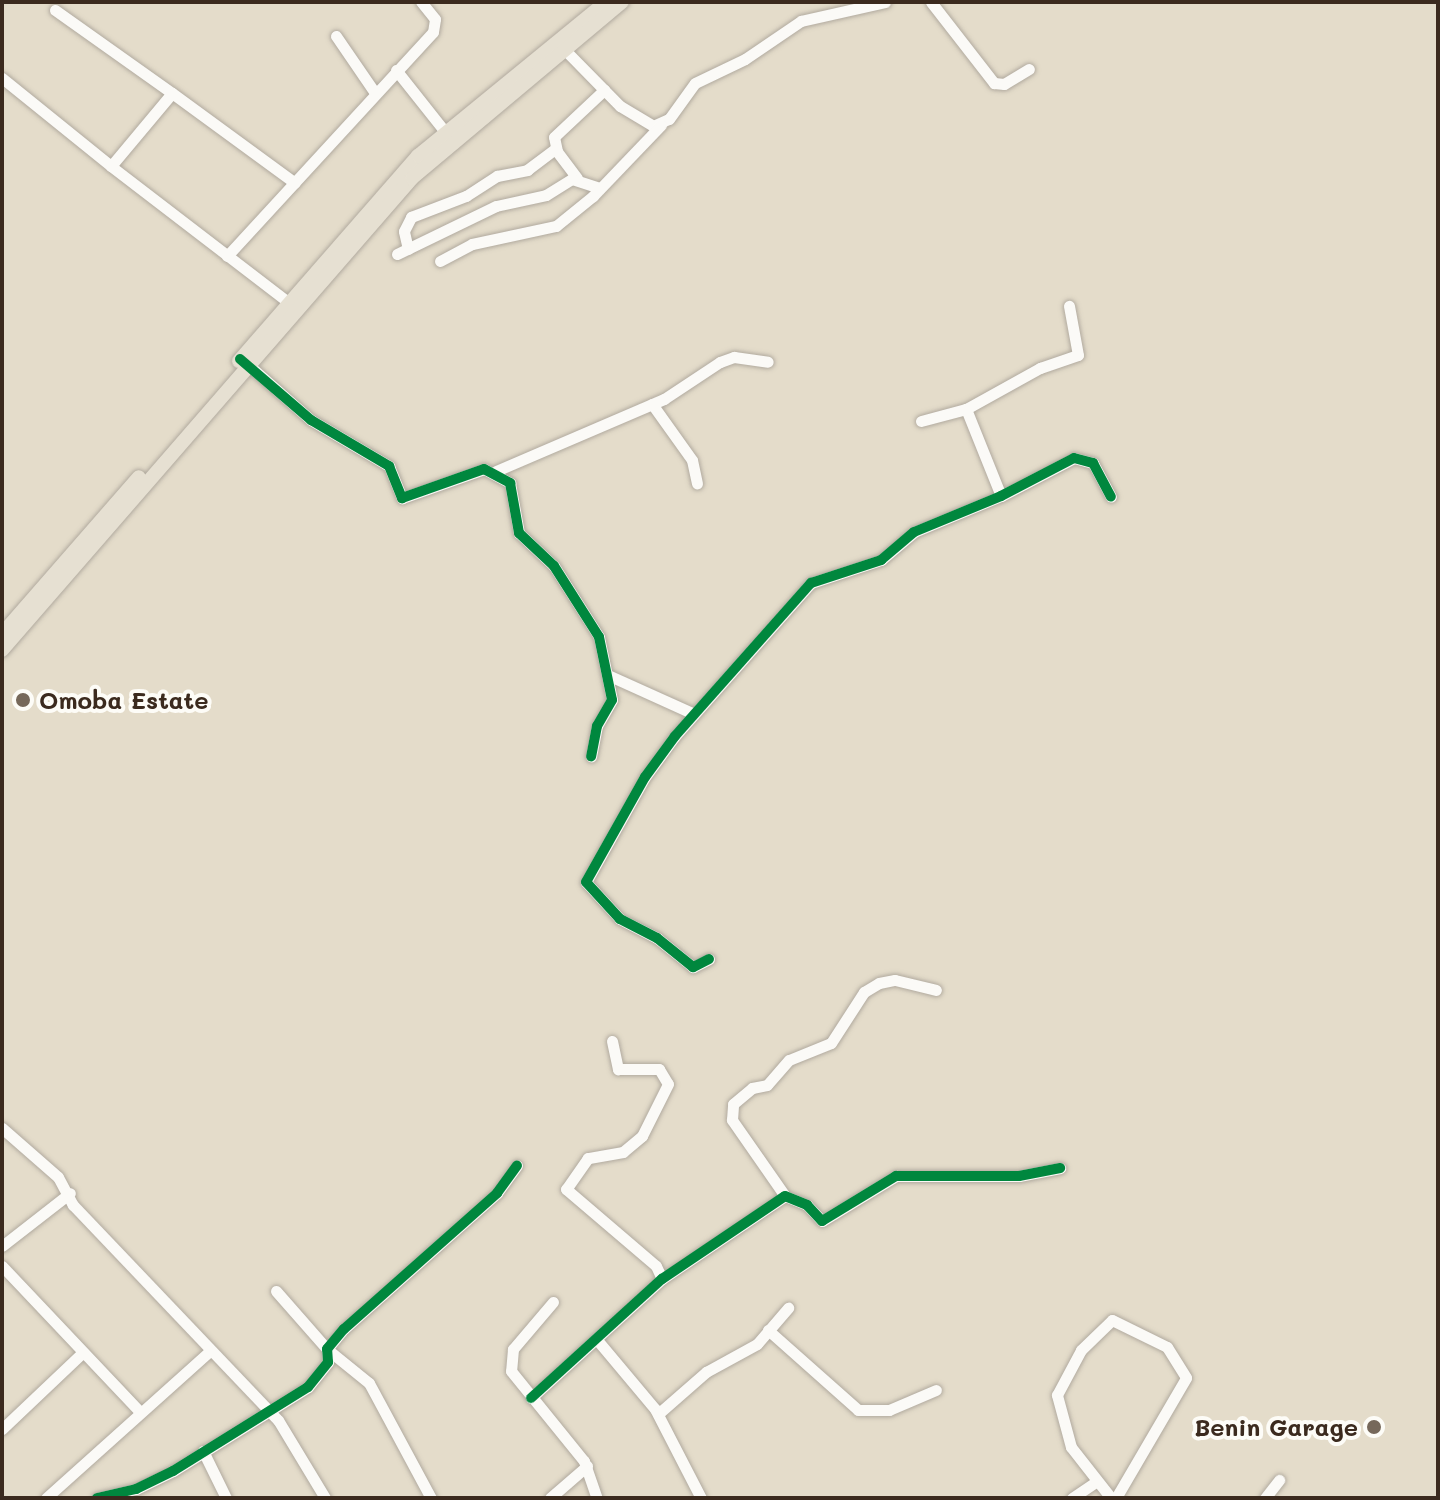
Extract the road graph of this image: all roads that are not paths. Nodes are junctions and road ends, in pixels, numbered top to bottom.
1 (421, 2) edge
2 (606, 2) edge
3 (622, 2) edge
4 (885, 2) edge
5 (931, 2) edge
6 (55, 10) dead end
7 (336, 36) dead end
8 (564, 49) junction
9 (1029, 69) dead end
10 (396, 70) junction
11 (2, 78) edge
12 (604, 90) junction
13 (172, 93) junction
14 (375, 93) junction
15 (661, 125) junction
16 (446, 133) junction
17 (556, 148) junction
18 (111, 166) junction
19 (577, 178) junction
20 (295, 183) junction
21 (600, 188) junction
22 (227, 256) junction
23 (440, 261) dead end
24 (288, 302) junction
25 (1069, 306) dead end
26 (244, 361) junction
27 (768, 362) dead end
28 (652, 404) junction
29 (966, 409) junction
30 (921, 421) dead end
31 (496, 471) junction
32 (697, 483) dead end
33 (1001, 496) junction
34 (1111, 497) dead end
35 (53, 583) junction
36 (2, 634) edge
37 (2, 650) edge
38 (610, 676) junction
39 (694, 714) junction
40 (591, 756) dead end
41 (709, 959) dead end
42 (936, 990) dead end
43 (612, 1041) dead end
44 (2, 1128) edge
45 (517, 1165) dead end
46 (1060, 1168) dead end
47 (70, 1193) junction
48 (785, 1196) junction
49 (2, 1246) edge
50 (2, 1266) edge
51 (662, 1279) junction
52 (276, 1291) dead end
53 (553, 1302) dead end
54 (788, 1308) dead end
55 (768, 1330) junction
56 (598, 1341) junction
57 (327, 1349) junction
58 (209, 1352) junction
59 (81, 1354) junction
60 (936, 1390) dead end
61 (531, 1398) junction
62 (663, 1411) junction
63 (140, 1412) junction
64 (270, 1412) junction
65 (2, 1429) edge
66 (203, 1451) junction
67 (587, 1473) junction
68 (1279, 1480) dead end
69 (1096, 1482) junction
70 (46, 1498) edge
71 (97, 1498) edge
72 (226, 1498) edge
73 (325, 1498) edge
74 (431, 1498) edge
75 (550, 1498) edge
76 (597, 1498) edge
77 (701, 1498) edge
78 (1072, 1498) edge
79 (1114, 1498) edge
80 (1265, 1498) edge

1 - 10 street
2 - 16 main road
3 - 8 main road
4 - 15 street
5 - 9 street
6 - 13 street
7 - 14 street
8 - 12 street
8 - 26 main road
10 - 14 street
10 - 16 street
11 - 18 street
12 - 15 street
12 - 17 street
13 - 18 street
13 - 20 street
14 - 20 street
15 - 21 street
16 - 24 main road
17 - 19 street
17 - 19 street
18 - 22 street
19 - 21 street
20 - 22 street
21 - 23 street
22 - 24 street
24 - 26 main road
25 - 29 street
26 - 31 street
26 - 35 main road
27 - 28 street
28 - 31 street
28 - 32 street
29 - 30 street
29 - 33 street
31 - 38 street
33 - 34 street
33 - 39 street
35 - 36 main road
35 - 37 main road
38 - 39 street
38 - 40 street
39 - 41 street
42 - 48 street
43 - 51 street
44 - 47 street
45 - 57 street
46 - 48 street
47 - 49 street
47 - 58 street
48 - 51 street
50 - 59 street
51 - 56 street
52 - 57 street
53 - 61 street
54 - 55 street
55 - 60 street
55 - 62 street
56 - 61 street
56 - 62 street
57 - 64 street
57 - 74 street
58 - 63 street
58 - 64 street
59 - 63 street
59 - 65 street
61 - 67 street
62 - 77 street
63 - 70 street
64 - 66 street
64 - 73 street
66 - 71 street
66 - 72 street
67 - 75 street
67 - 76 street
68 - 80 street
69 - 78 street
69 - 79 street
69 - 79 street

